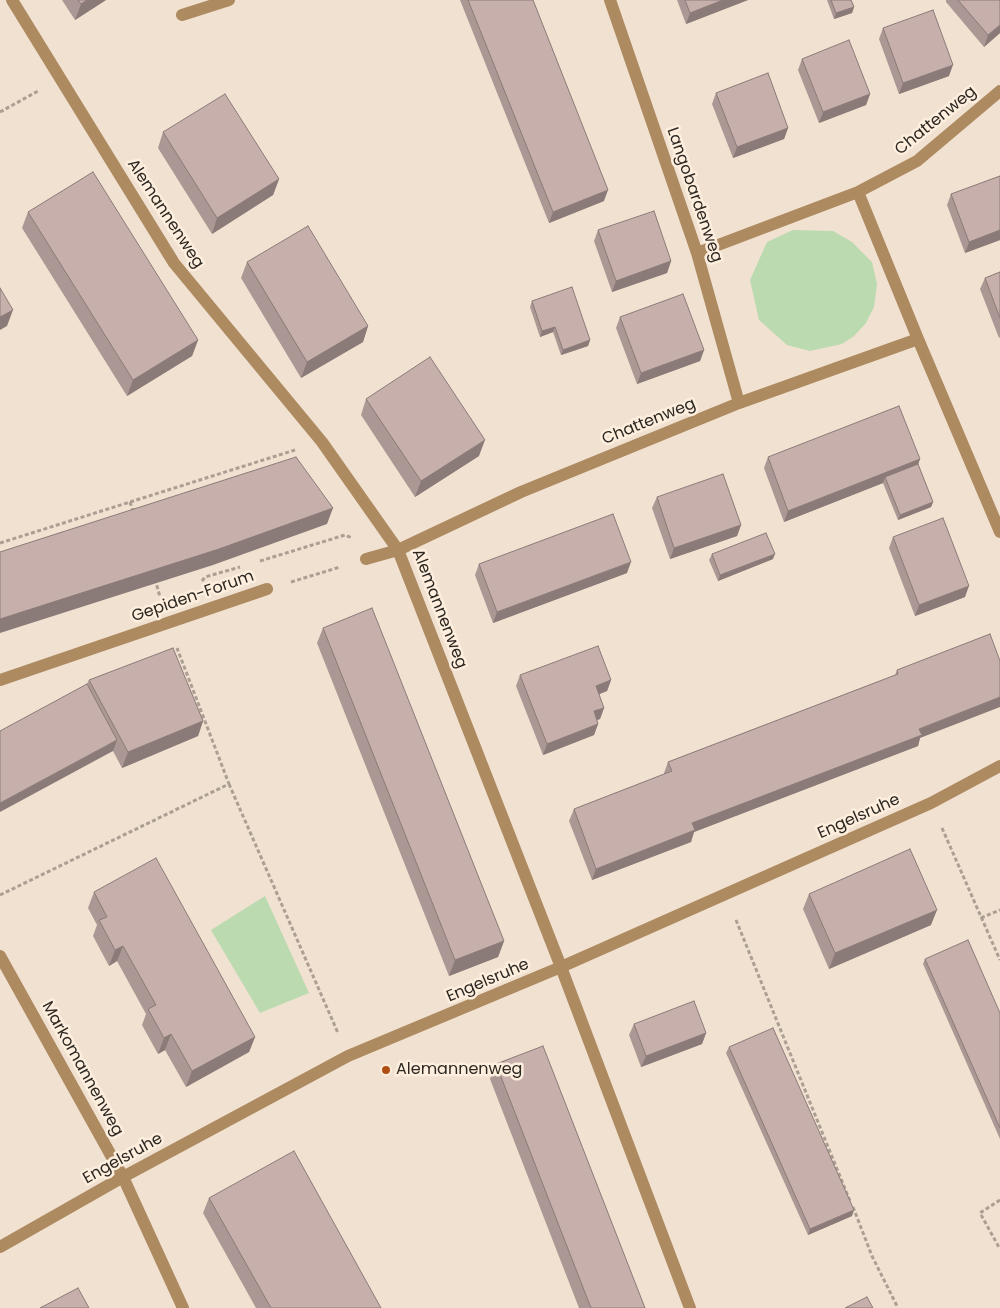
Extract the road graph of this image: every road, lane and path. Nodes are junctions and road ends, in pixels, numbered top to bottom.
1 (12, 0) edge
2 (229, 0) edge
3 (610, 0) edge
4 (182, 15) dead end
5 (60, 78) junction
6 (1000, 91) edge
7 (0, 112) edge
8 (858, 192) junction
9 (697, 253) junction
10 (918, 340) junction
11 (739, 403) junction
12 (322, 442) junction
13 (130, 502) junction
14 (136, 520) edge
15 (1000, 532) edge
16 (0, 543) edge
17 (398, 550) junction
18 (366, 559) joint
19 (154, 576) edge
20 (266, 589) joint
21 (168, 622) junction
22 (181, 659) dead end
23 (0, 680) edge
24 (1000, 766) edge
25 (229, 784) junction
26 (931, 803) junction
27 (726, 894) junction
28 (0, 895) edge
29 (1000, 910) edge
30 (981, 918) junction
31 (0, 956) edge
32 (1000, 960) edge
33 (562, 967) junction
34 (348, 1056) junction
35 (123, 1177) junction
36 (1000, 1200) edge
37 (0, 1247) edge
38 (1000, 1249) edge
39 (183, 1308) edge
40 (690, 1308) edge
41 (898, 1308) edge

1 - 5 street, Alemannenweg
2 - 4 street
3 - 9 street, Langobardenweg
5 - 7 path
5 - 12 street, Alemannenweg
6 - 8 street, Chattenweg
8 - 9 street, Chattenweg
8 - 10 street
9 - 11 street, Langobardenweg
10 - 11 street, Chattenweg
10 - 15 street
11 - 17 street, Chattenweg
12 - 13 path
12 - 17 street, Alemannenweg
13 - 14 path
13 - 16 path
17 - 18 street
17 - 33 street, Alemannenweg
18 - 20 path, Gepiden-Forum
19 - 21 path
20 - 21 street, Gepiden-Forum
21 - 23 street, Gepiden-Forum
22 - 25 path
24 - 26 street, Engelsruhe
25 - 28 path
25 - 34 path
26 - 27 street, Engelsruhe
26 - 30 path
27 - 33 street, Engelsruhe
27 - 41 path
29 - 30 path
30 - 32 path
31 - 35 street, Markomannenweg
33 - 34 street, Engelsruhe
33 - 40 street, Alemannenweg
34 - 35 street, Engelsruhe
35 - 37 street, Engelsruhe
35 - 39 street, Markomannenweg
36 - 38 path

